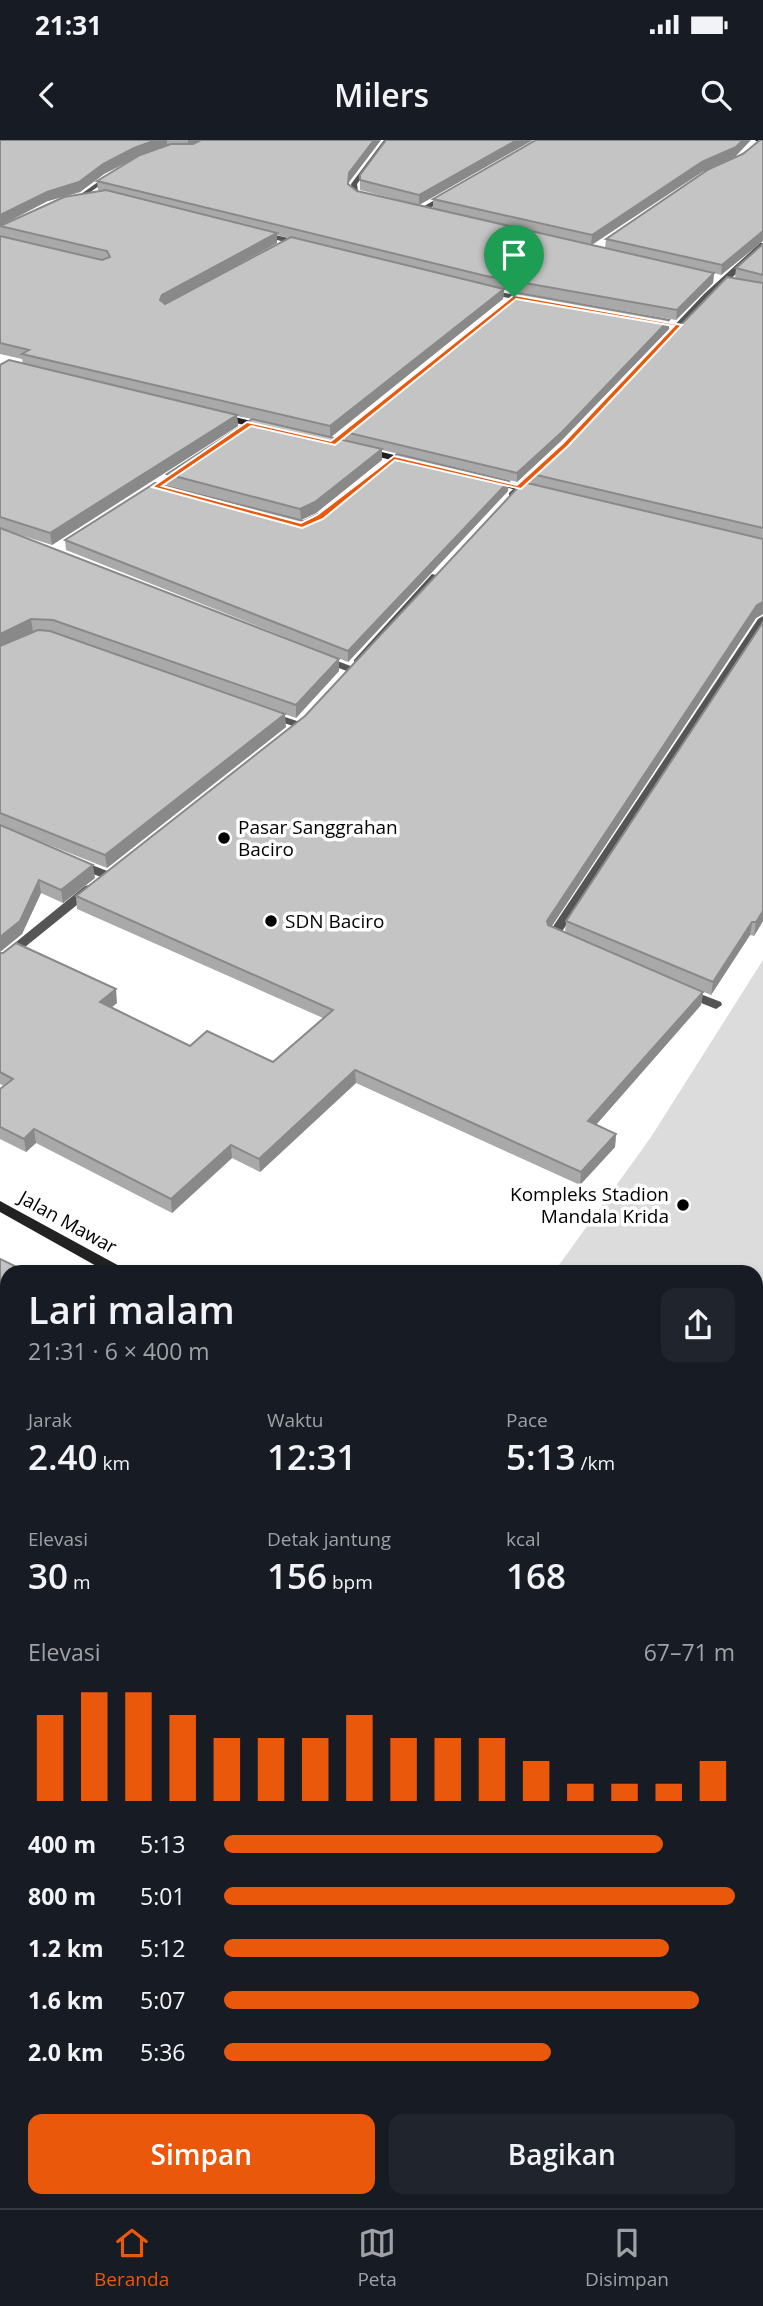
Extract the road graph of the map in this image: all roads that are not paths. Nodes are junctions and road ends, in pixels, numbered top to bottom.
1 (387, 140) edge
2 (128, 166) edge
3 (463, 186) edge
4 (107, 195) edge
5 (371, 200) edge
6 (406, 209) edge
7 (418, 212) junction
8 (431, 215) edge
9 (252, 231) edge
10 (291, 241) junction
11 (763, 245) edge
12 (280, 248) edge
13 (317, 248) edge
14 (717, 282) junction
15 (732, 285) edge
16 (472, 288) edge
17 (514, 297) junction
18 (541, 302) edge
19 (500, 308) edge
20 (666, 323) edge
21 (678, 325) junction
22 (211, 414) edge
23 (250, 424) junction
24 (273, 429) edge
25 (240, 430) edge
26 (574, 436) edge
27 (357, 449) edge
28 (556, 453) edge
29 (394, 458) junction
30 (419, 464) edge
31 (383, 466) edge
32 (481, 479) edge
33 (519, 488) junction
34 (546, 494) edge
35 (500, 507) edge
36 (445, 566) edge
37 (763, 619) edge
38 (314, 655) edge
39 (352, 670) junction
40 (344, 679) edge
41 (261, 712) edge
42 (308, 716) edge
43 (299, 725) junction
44 (288, 733) edge
45 (71, 860) edge
46 (117, 867) edge
47 (106, 875) junction
48 (573, 945) edge
49 (0, 961) edge
50 (668, 985) edge
51 (716, 1005) dead end
52 (0, 1206) edge
53 (105, 1265) edge

1 - 5 street
2 - 4 street
3 - 7 street
6 - 7 street
7 - 8 street
9 - 10 street
10 - 12 street
10 - 13 street
11 - 14 street
14 - 15 street
14 - 21 street
16 - 17 street
17 - 18 street
17 - 19 street
20 - 21 street
21 - 26 street
22 - 23 street
23 - 24 street
23 - 25 street
27 - 29 street
28 - 33 street
29 - 30 street
29 - 31 street
32 - 33 street
33 - 34 street
33 - 35 street
36 - 39 street
37 - 48 street
38 - 39 street
39 - 40 street
41 - 43 street
42 - 43 street
43 - 44 street
45 - 47 street
46 - 47 street
47 - 49 street
50 - 51 street
52 - 53 street, Jalan Mawar

